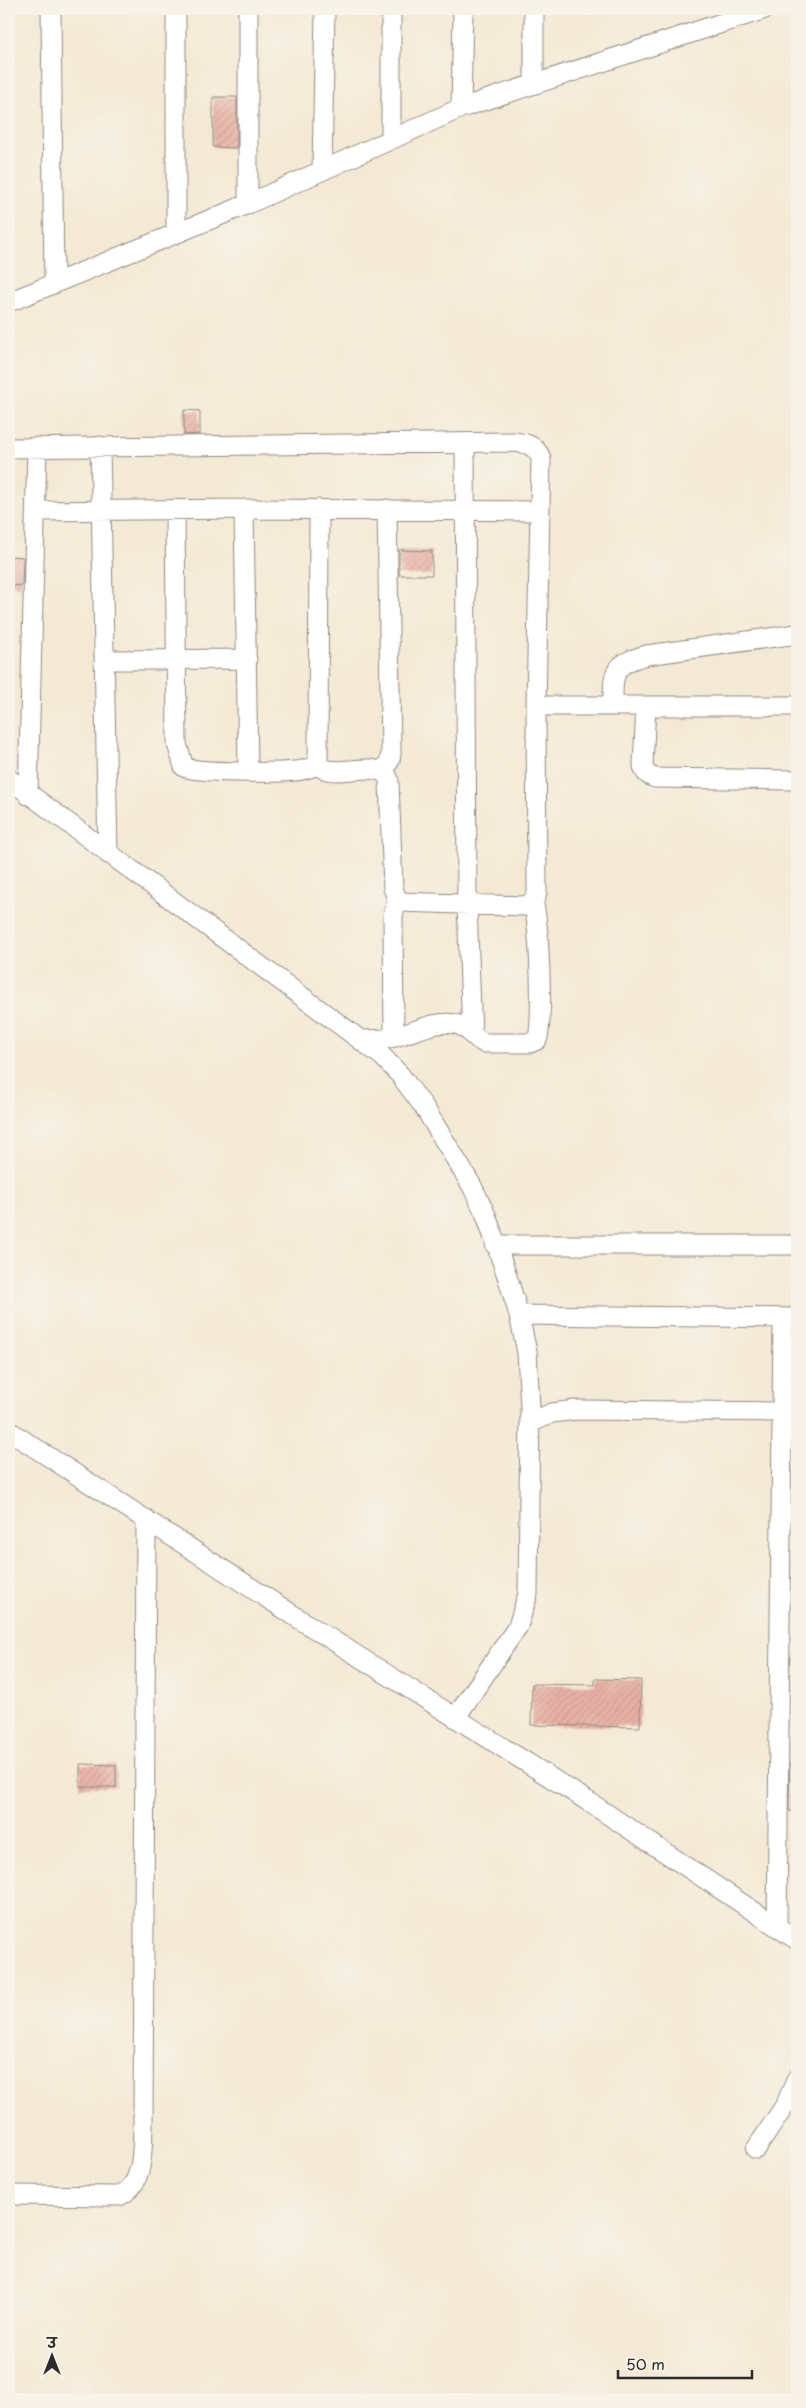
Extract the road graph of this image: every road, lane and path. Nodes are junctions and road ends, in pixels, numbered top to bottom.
1 (51, 9) edge
2 (176, 9) edge
3 (248, 9) edge
4 (325, 9) edge
5 (391, 9) edge
6 (463, 9) edge
7 (534, 9) edge
8 (765, 9) edge
9 (534, 84) junction
10 (461, 108) junction
11 (391, 139) junction
12 (322, 170) junction
13 (248, 204) junction
14 (176, 233) junction
15 (54, 284) junction
16 (9, 302) edge
17 (465, 443) junction
18 (100, 446) junction
19 (9, 448) edge
20 (37, 448) junction
21 (175, 509) junction
22 (244, 509) junction
23 (319, 509) junction
24 (100, 510) junction
25 (387, 510) junction
26 (465, 510) junction
27 (36, 511) junction
28 (540, 511) junction
29 (797, 634) edge
30 (177, 659) junction
31 (247, 659) junction
32 (104, 660) junction
33 (536, 706) junction
34 (613, 706) junction
35 (646, 706) junction
36 (797, 706) edge
37 (318, 765) junction
38 (248, 771) junction
39 (383, 771) junction
40 (9, 779) edge
41 (797, 780) edge
42 (28, 795) junction
43 (108, 854) junction
44 (397, 900) junction
45 (533, 902) junction
46 (467, 905) junction
47 (472, 1034) junction
48 (394, 1037) junction
49 (360, 1040) junction
50 (495, 1245) junction
51 (797, 1245) edge
52 (519, 1315) junction
53 (790, 1318) edge
54 (783, 1412) junction
55 (530, 1423) junction
56 (9, 1431) edge
57 (146, 1519) junction
58 (456, 1717) junction
59 (777, 1927) junction
60 (797, 1940) edge
61 (797, 2078) edge
62 (756, 2149) dead end
63 (9, 2196) edge

1 - 15 street
2 - 14 street
3 - 13 street
4 - 12 street
5 - 11 street
6 - 10 street
7 - 9 street
8 - 9 street
9 - 10 street
10 - 11 street
11 - 12 street
12 - 13 street
13 - 14 street
14 - 15 street
15 - 16 street
17 - 18 street
17 - 26 street
17 - 28 street
18 - 20 street
18 - 24 street
19 - 20 street
20 - 27 street
21 - 22 street
21 - 24 street
21 - 30 street
22 - 23 street
22 - 31 street
23 - 25 street
23 - 37 street
24 - 27 street
24 - 32 street
25 - 26 street
25 - 39 street
26 - 28 street
26 - 46 street
27 - 42 street
28 - 33 street
29 - 34 street
30 - 31 street
30 - 32 street
30 - 38 street
31 - 38 street
32 - 43 street
33 - 34 street
33 - 45 street
34 - 35 street
35 - 36 street
35 - 41 street
37 - 38 street
37 - 39 street
39 - 44 street
40 - 42 street
42 - 43 street
43 - 49 street
44 - 46 street
44 - 48 street
45 - 46 street
45 - 47 street
46 - 47 street
47 - 48 street
48 - 49 street
49 - 50 street
50 - 51 street
50 - 52 street
52 - 53 street
52 - 55 street
53 - 54 street
54 - 55 street
54 - 59 street
55 - 58 street
56 - 57 street
57 - 58 street
57 - 63 street
58 - 59 street
59 - 60 street
61 - 62 street

